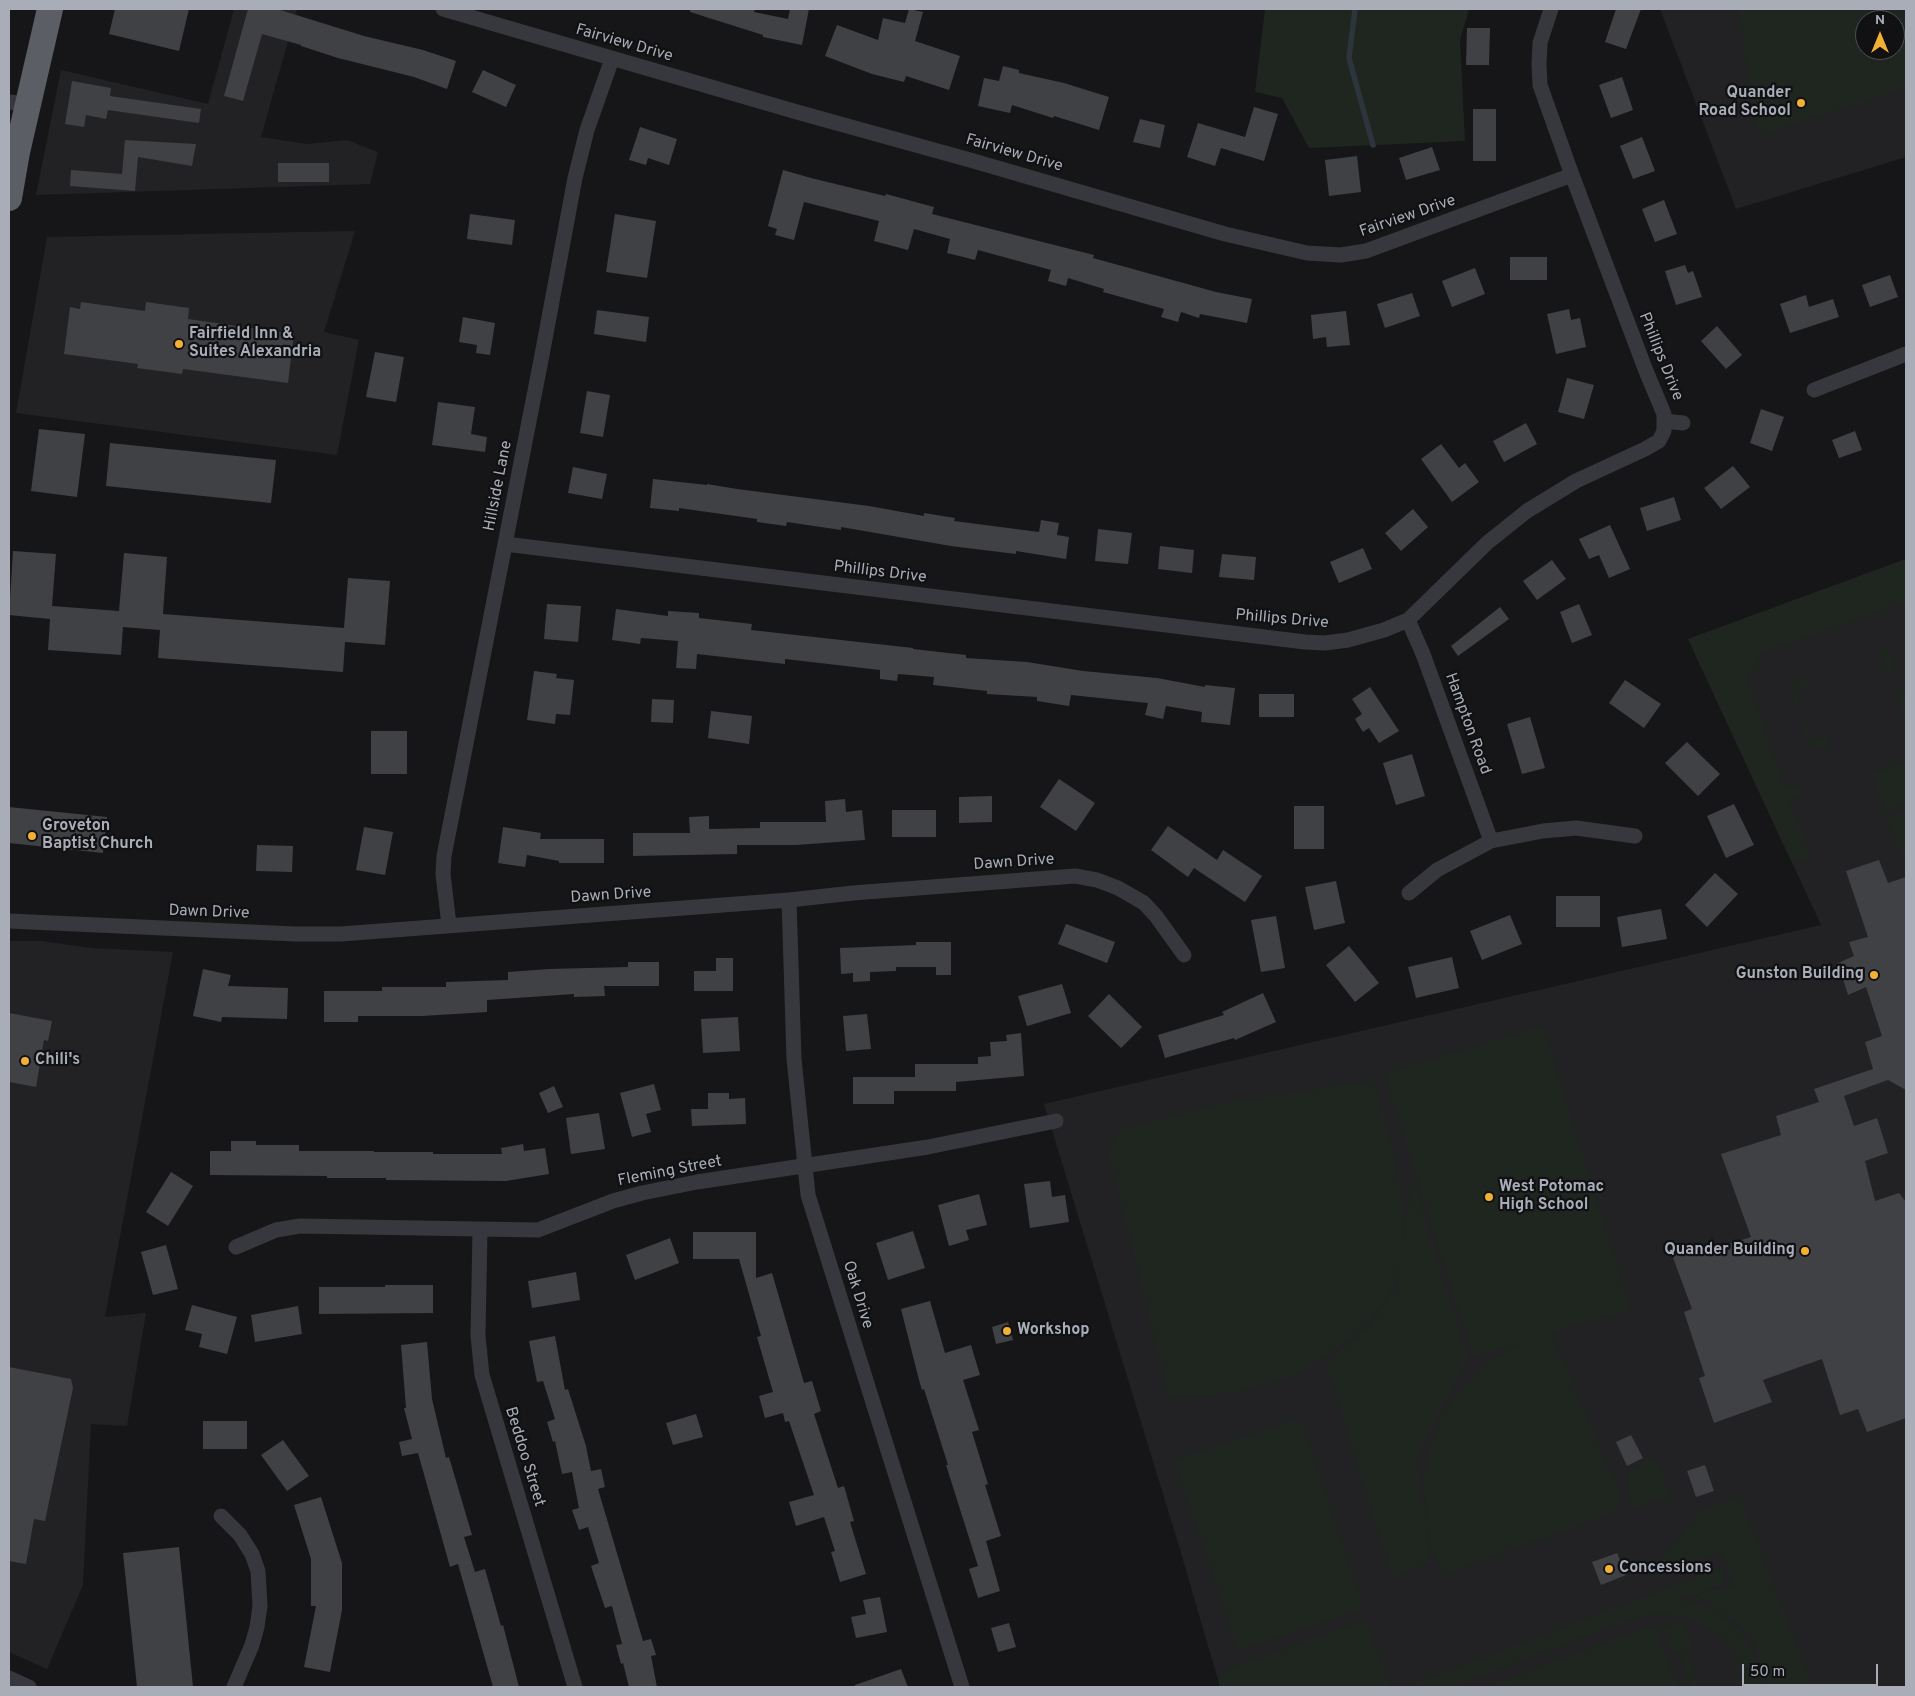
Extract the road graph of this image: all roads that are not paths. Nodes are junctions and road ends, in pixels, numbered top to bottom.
1 (50, 9) edge
2 (443, 9) edge
3 (1551, 9) edge
4 (612, 59) junction
5 (18, 103) edge
6 (1572, 175) junction
7 (9, 198) edge
8 (1906, 354) edge
9 (1814, 390) dead end
10 (1665, 421) junction
11 (1683, 423) dead end
12 (505, 544) junction
13 (1408, 620) junction
14 (1635, 836) dead end
15 (1491, 841) junction
16 (1409, 893) dead end
17 (788, 900) junction
18 (9, 921) edge
19 (449, 925) junction
20 (1184, 954) dead end
21 (1056, 1121) dead end
22 (805, 1167) junction
23 (480, 1230) junction
24 (236, 1247) dead end
25 (221, 1516) dead end
26 (9, 1678) edge
27 (29, 1687) edge
28 (234, 1687) edge
29 (575, 1687) edge
30 (962, 1687) edge

1 - 5 highway
2 - 4 street, Fairview Drive
3 - 6 street, Phillips Drive
4 - 6 street, Fairview Drive
4 - 12 street, Hillside Lane
5 - 7 highway
6 - 10 street, Phillips Drive
8 - 9 street
10 - 11 street
10 - 13 street, Phillips Drive
12 - 13 street, Phillips Drive
12 - 19 street, Hillside Lane
13 - 15 street, Hampton Road
14 - 15 street
15 - 16 street
17 - 19 street, Dawn Drive
17 - 20 street, Dawn Drive
17 - 22 street, Oak Drive
18 - 19 street, Dawn Drive
21 - 22 street, Fleming Street
22 - 23 street, Fleming Street
22 - 30 street, Oak Drive
23 - 24 street, Fleming Street
23 - 29 street, Beddoo Street
25 - 28 street
26 - 27 street

